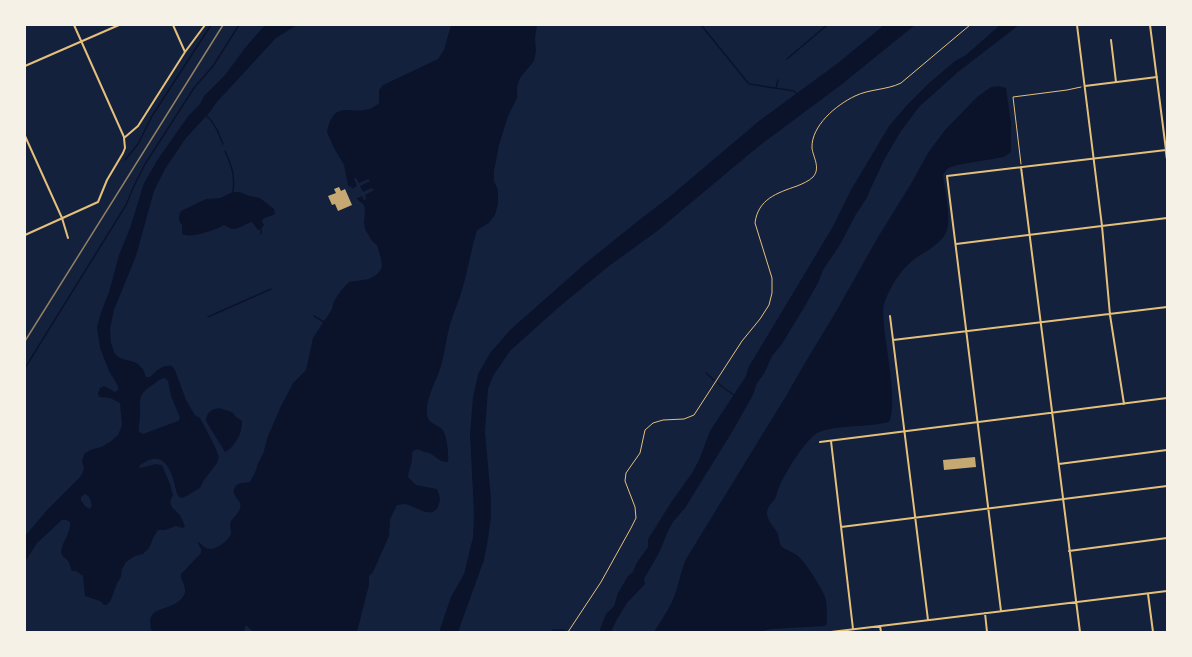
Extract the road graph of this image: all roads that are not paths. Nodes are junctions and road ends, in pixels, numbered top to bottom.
1 (74, 25) edge
2 (119, 25) edge
3 (173, 25) edge
4 (205, 25) edge
5 (1077, 25) edge
6 (1150, 25) edge
7 (1110, 40) dead end
8 (82, 42) junction
9 (185, 52) junction
10 (25, 66) edge
11 (1157, 77) junction
12 (1116, 82) junction
13 (1084, 86) junction
14 (25, 136) edge
15 (124, 138) junction
16 (1166, 150) edge
17 (1094, 158) junction
18 (1167, 158) edge
19 (1021, 167) junction
20 (62, 218) junction
21 (1167, 218) edge
22 (1102, 226) junction
23 (25, 235) edge
24 (1030, 235) junction
25 (68, 238) dead end
26 (956, 244) junction
27 (1167, 307) edge
28 (1110, 315) junction
29 (890, 316) dead end
30 (1041, 322) junction
31 (967, 332) junction
32 (894, 340) junction
33 (1167, 398) edge
34 (1124, 404) junction
35 (1052, 413) junction
36 (978, 422) junction
37 (905, 431) junction
38 (831, 441) junction
39 (820, 442) dead end
40 (1167, 450) edge
41 (1058, 464) junction
42 (1167, 486) edge
43 (1063, 499) junction
44 (989, 508) junction
45 (916, 518) junction
46 (841, 527) junction
47 (1167, 538) edge
48 (1069, 551) junction
49 (1167, 591) edge
50 (1148, 593) junction
51 (1076, 602) junction
52 (1002, 611) junction
53 (985, 613) junction
54 (928, 620) junction
55 (880, 626) junction
56 (854, 629) junction
57 (831, 632) edge
58 (881, 632) edge
59 (987, 632) edge
60 (1080, 632) edge
61 (1153, 632) edge

1 - 8 street
2 - 8 street
3 - 9 street
4 - 9 street
5 - 13 street
6 - 11 street
7 - 12 street
8 - 10 street
8 - 15 street
9 - 15 street
11 - 12 street
11 - 16 street
12 - 13 street
13 - 17 street
14 - 20 street
15 - 20 street
16 - 17 street
16 - 18 street
17 - 19 street
17 - 22 street
19 - 24 street
19 - 26 street
20 - 23 street
20 - 25 street
21 - 22 street
22 - 24 street
22 - 28 street
24 - 26 street
24 - 30 street
26 - 31 street
27 - 28 street
28 - 30 street
28 - 34 street
29 - 32 street
30 - 31 street
30 - 35 street
31 - 32 street
31 - 36 street
32 - 37 street
33 - 34 street
34 - 35 street
35 - 36 street
35 - 41 street
36 - 37 street
36 - 44 street
37 - 38 street
37 - 45 street
38 - 39 street
38 - 46 street
40 - 41 street
41 - 43 street
42 - 43 street
43 - 44 street
43 - 48 street
44 - 45 street
44 - 52 street
45 - 46 street
45 - 54 street
46 - 56 street
47 - 48 street
48 - 51 street
49 - 50 street
50 - 51 street
50 - 61 street
51 - 52 street
51 - 60 street
52 - 53 street
53 - 54 street
53 - 59 street
54 - 55 street
55 - 56 street
55 - 58 street
56 - 57 street

